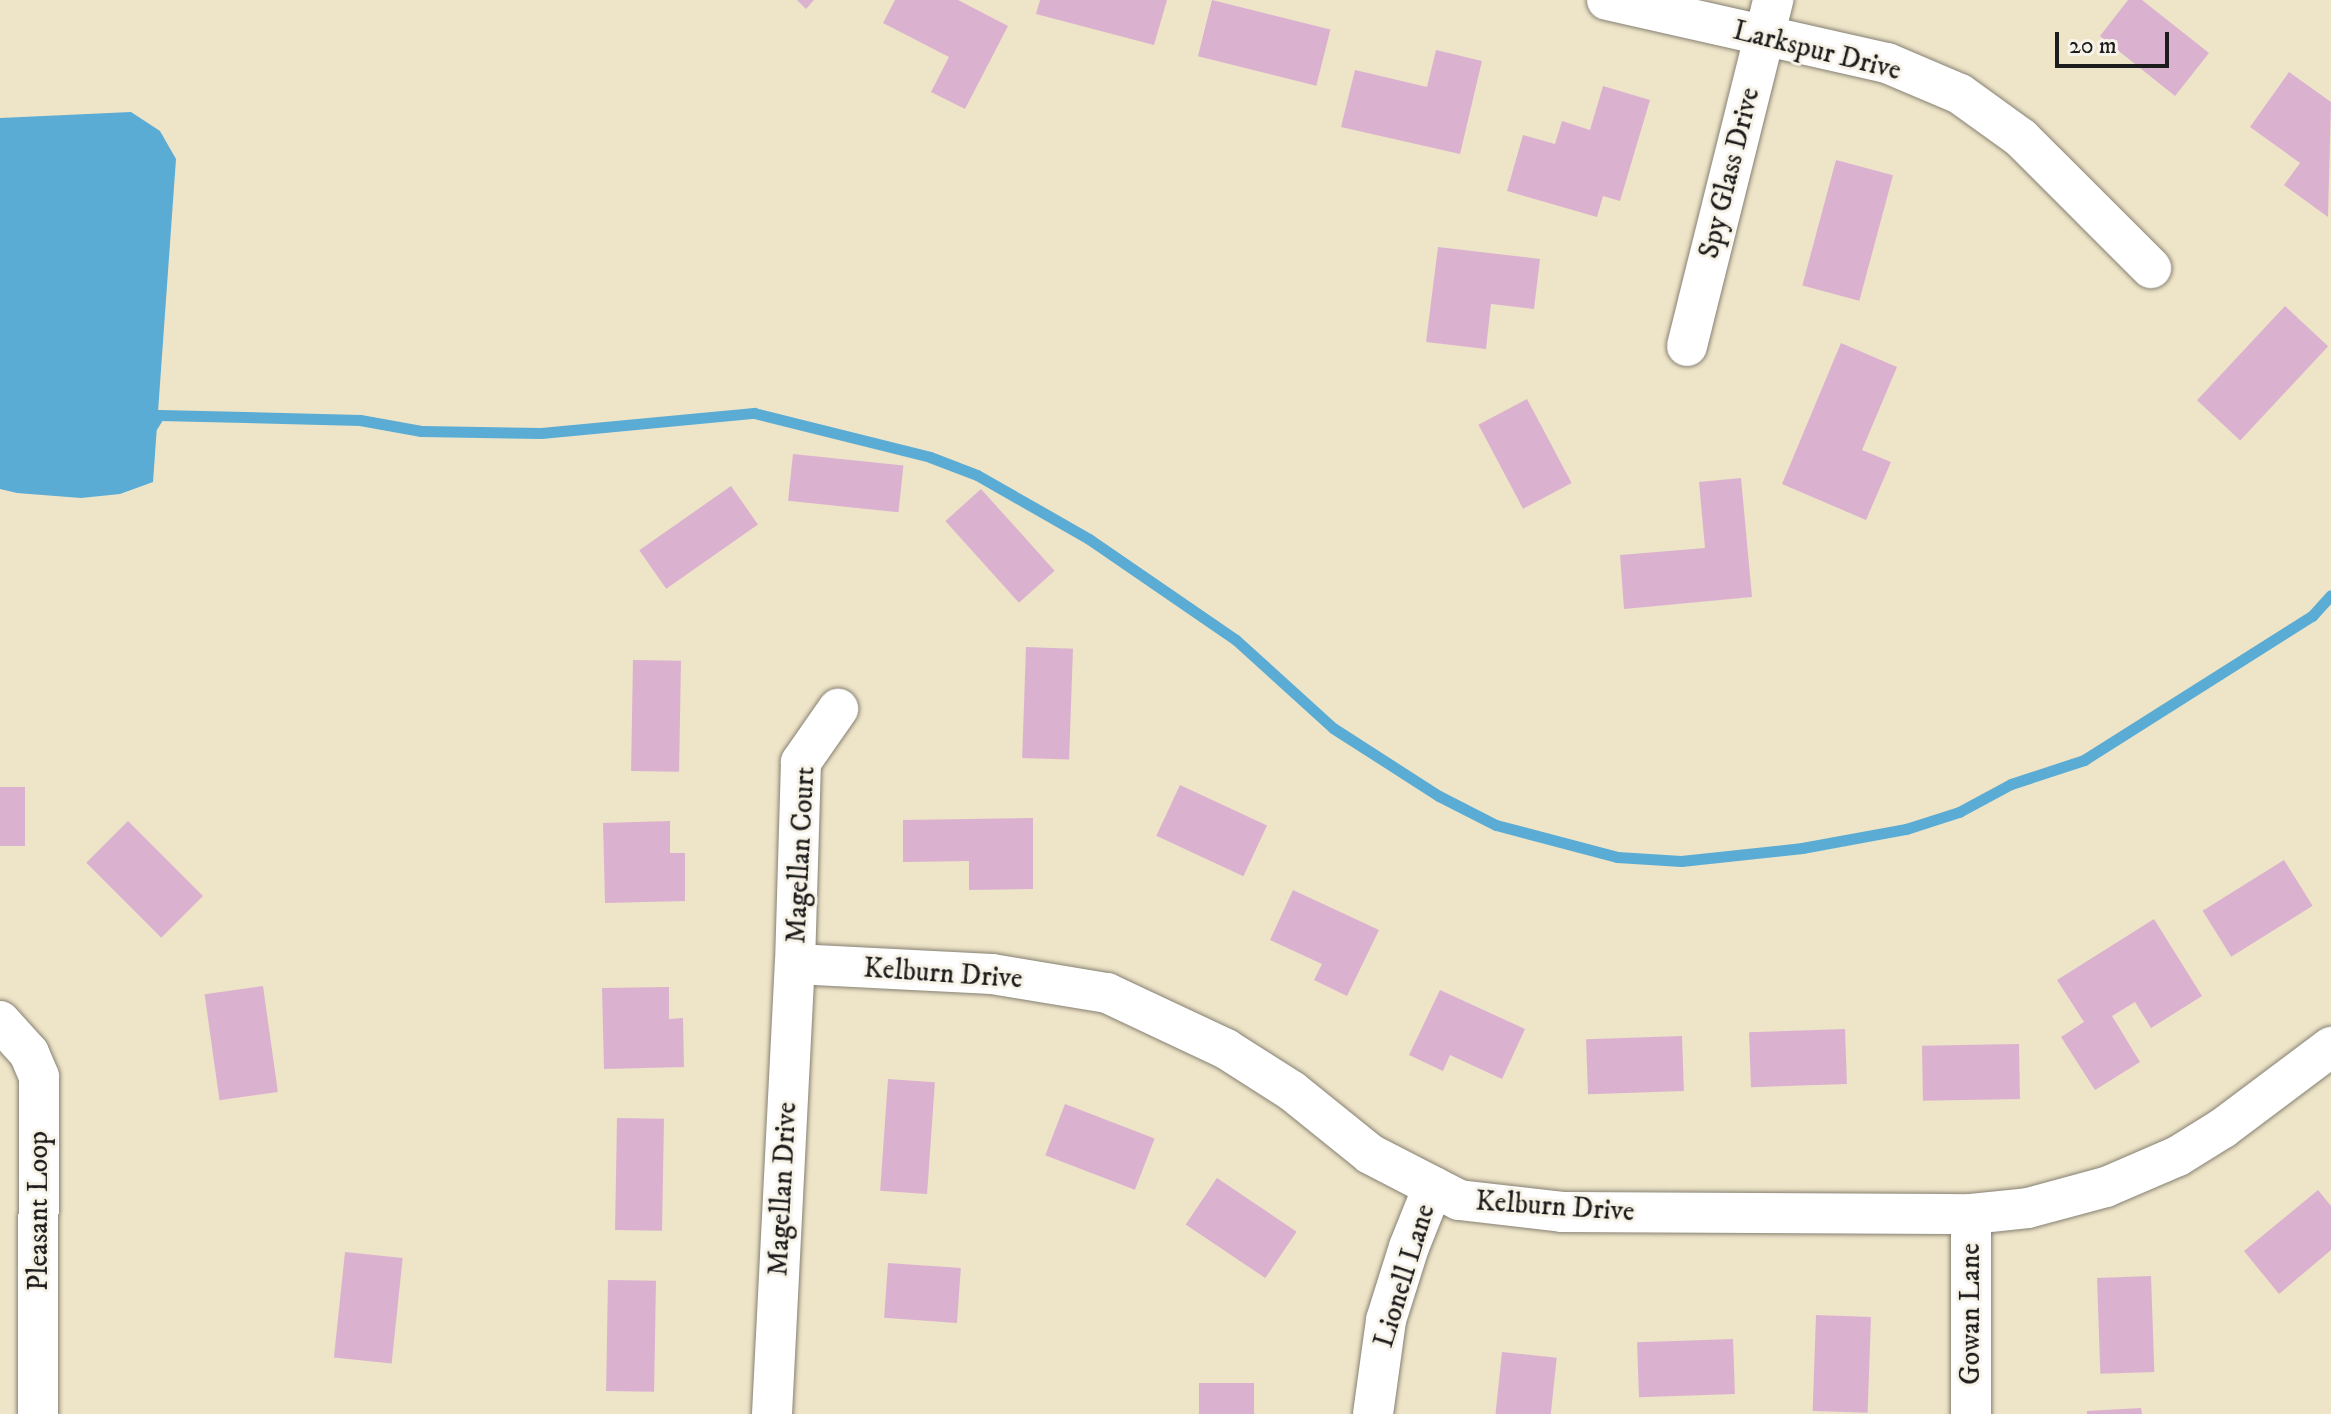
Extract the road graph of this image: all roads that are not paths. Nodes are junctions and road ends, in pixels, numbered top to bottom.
1 (1607, 0) edge
2 (1768, 19) edge
3 (2151, 268) dead end
4 (1687, 346) dead end
5 (838, 709) dead end
6 (795, 964) junction
7 (0, 1021) edge
8 (2331, 1047) edge
9 (1433, 1187) junction
10 (1971, 1214) junction
11 (38, 1414) edge
12 (772, 1414) edge
13 (1373, 1414) edge
14 (1971, 1414) edge

1 - 2 street, Larkspur Drive
2 - 3 street, Larkspur Drive
2 - 4 street, Spy Glass Drive
5 - 6 street, Magellan Court
6 - 9 street, Kelburn Drive
6 - 12 street, Magellan Drive
7 - 11 street, Pleasant Loop
8 - 10 street, Kelburn Drive
9 - 10 street, Kelburn Drive
9 - 13 street, Lionell Lane
10 - 14 street, Gowan Lane

